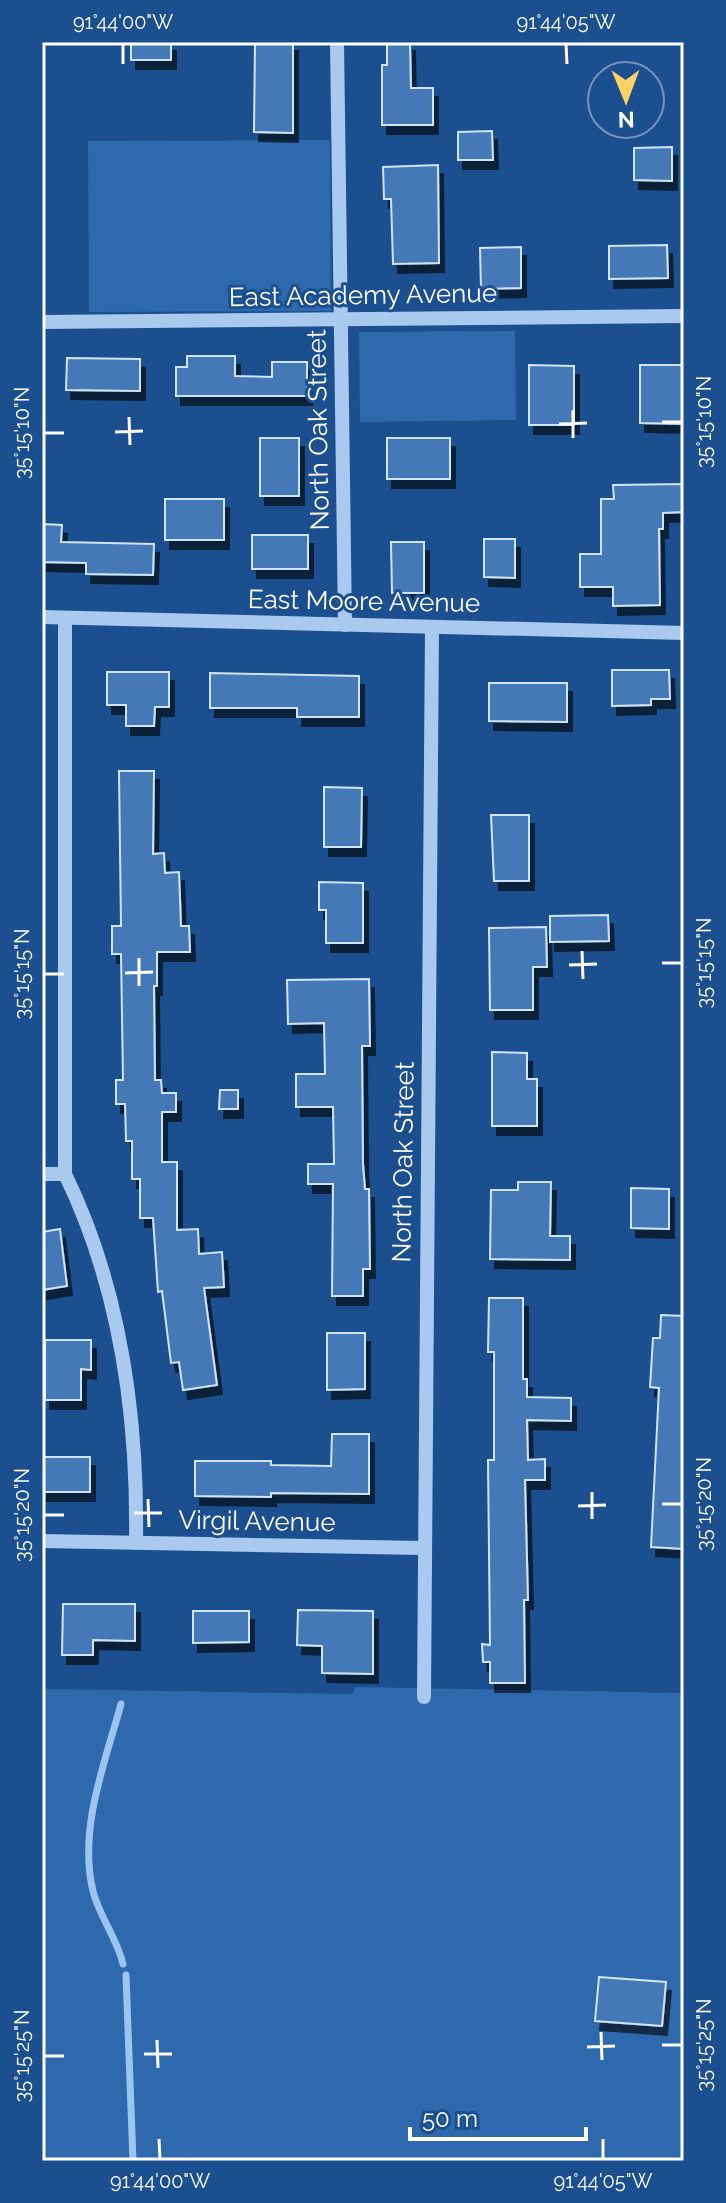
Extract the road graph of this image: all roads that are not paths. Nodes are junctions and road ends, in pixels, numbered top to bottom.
1 (337, 42) edge
2 (684, 316) edge
3 (340, 319) junction
4 (42, 322) edge
5 (42, 617) edge
6 (65, 618) junction
7 (345, 625) junction
8 (432, 627) junction
9 (684, 633) edge
10 (42, 1174) edge
11 (65, 1174) junction
12 (42, 1541) edge
13 (136, 1543) junction
14 (423, 1548) junction
15 (424, 1697) dead end

1 - 3 street, North Oak Street
2 - 3 street, East Academy Avenue
3 - 4 street, East Academy Avenue
3 - 7 street, North Oak Street
5 - 6 street, East Moore Avenue
6 - 7 street, East Moore Avenue
6 - 11 street
7 - 8 street, East Moore Avenue
8 - 9 street, East Moore Avenue
8 - 14 street, North Oak Street
10 - 11 street
11 - 13 street
12 - 13 street, Virgil Avenue
13 - 14 street, Virgil Avenue
14 - 15 street, North Oak Street

